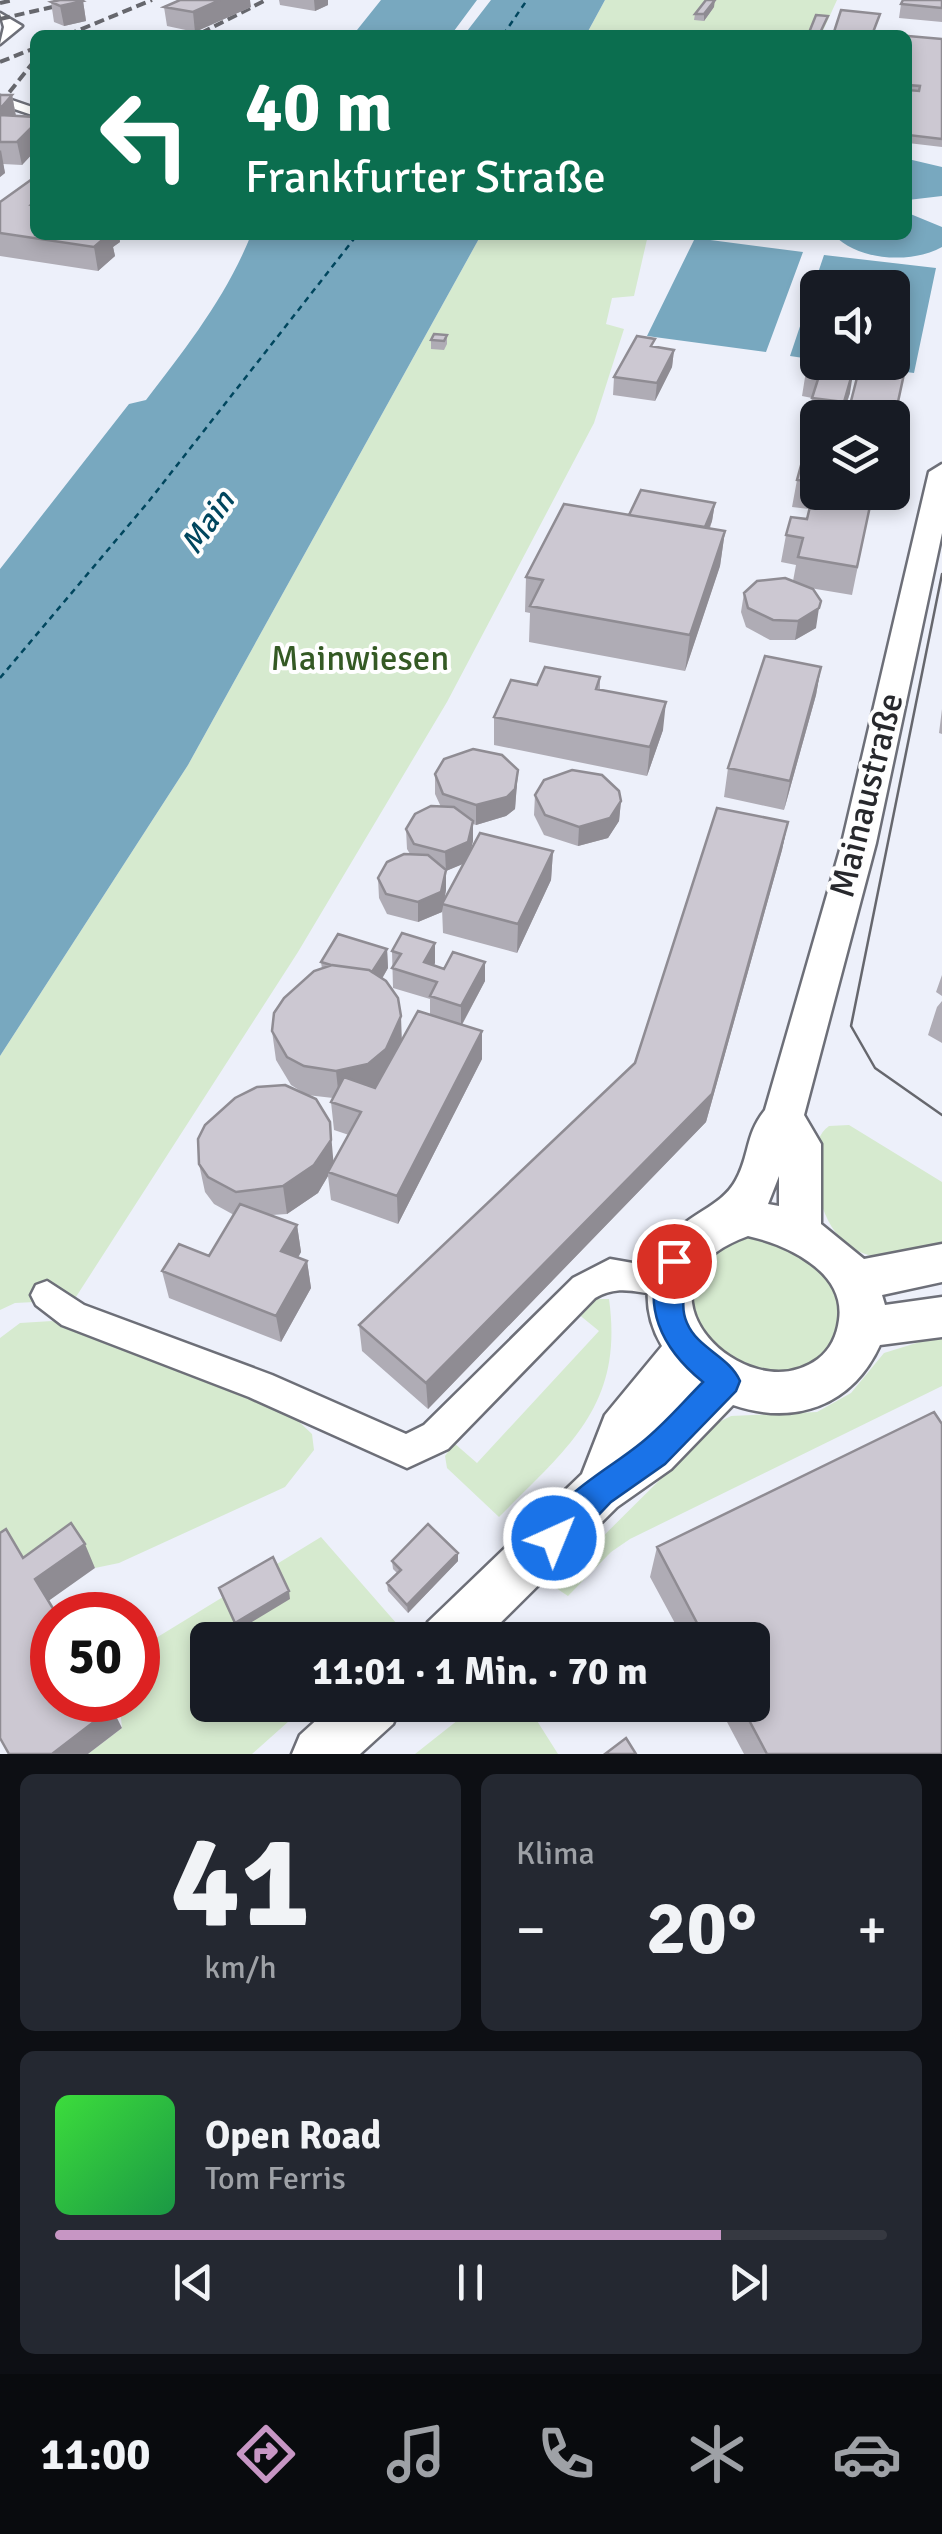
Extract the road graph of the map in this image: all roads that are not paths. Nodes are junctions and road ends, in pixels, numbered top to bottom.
1 (0, 18) edge
2 (0, 39) edge
3 (0, 100) edge
4 (30, 110) edge
5 (942, 472) edge
6 (784, 1116) junction
7 (722, 1223) junction
8 (800, 1230) junction
9 (942, 1263) edge
10 (646, 1278) junction
11 (47, 1295) dead end
12 (857, 1300) junction
13 (942, 1317) edge
14 (686, 1350) junction
15 (725, 1381) junction
16 (600, 1490) junction
17 (464, 1622) edge
18 (355, 1722) edge
19 (319, 1754) edge

1 - 2 main road
3 - 4 street
5 - 6 main road, Mainaustraße
6 - 7 main road, Mainaustraße
6 - 8 main road
7 - 8 main road
7 - 10 main road
8 - 12 main road
9 - 12 main road
10 - 11 street
10 - 14 main road
12 - 13 main road
12 - 15 main road
14 - 15 main road
14 - 16 main road
15 - 16 main road
16 - 17 main road
18 - 19 main road

